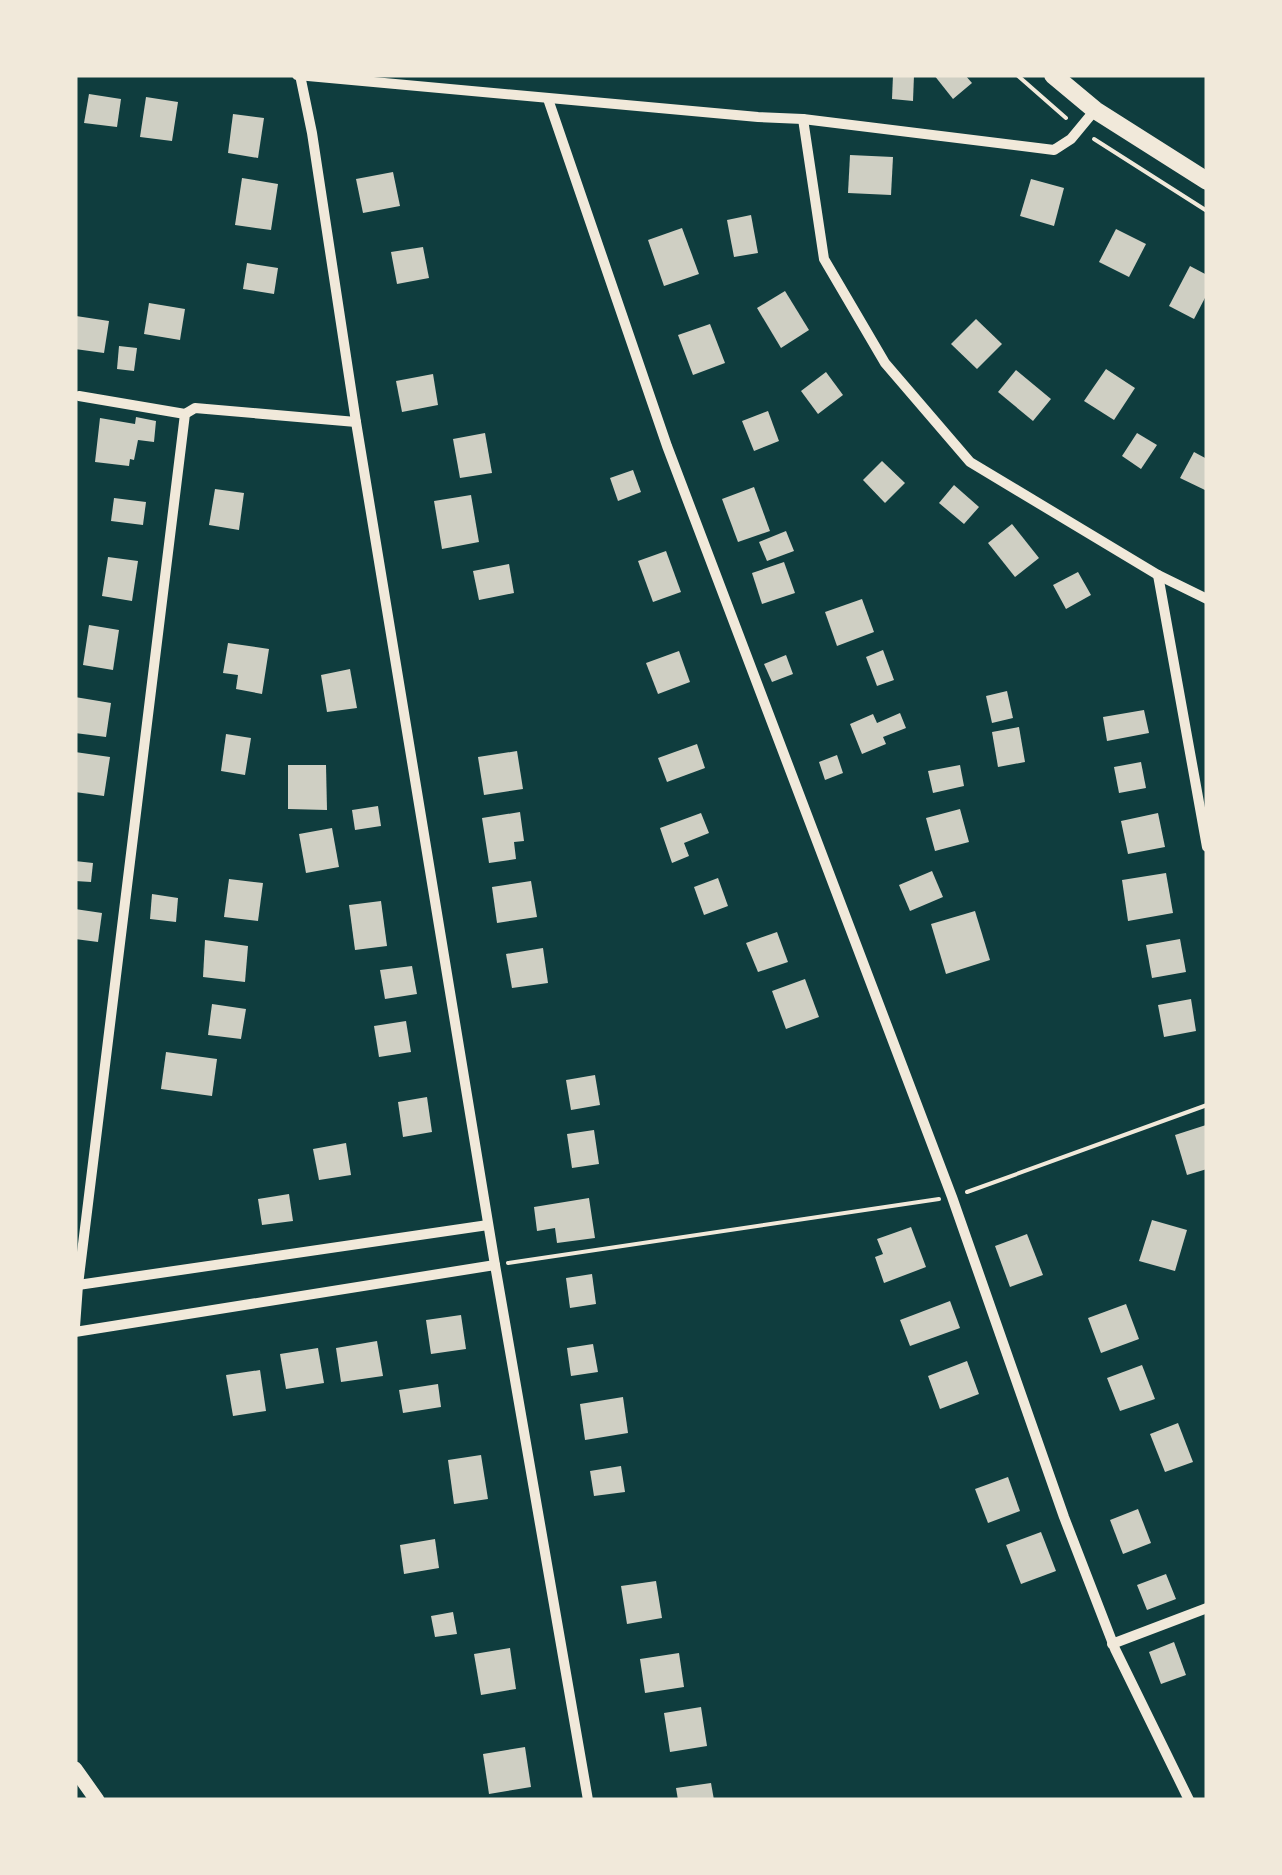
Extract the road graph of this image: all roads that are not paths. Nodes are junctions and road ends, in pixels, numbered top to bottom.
1 (298, 75) edge
2 (1053, 75) edge
3 (548, 99) junction
4 (1095, 110) junction
5 (803, 119) junction
6 (1207, 181) edge
7 (80, 396) dead end
8 (185, 414) junction
9 (356, 422) junction
10 (1158, 576) junction
11 (1207, 599) edge
12 (1207, 848) edge
13 (488, 1225) junction
14 (495, 1265) junction
15 (78, 1285) junction
16 (75, 1330) edge
17 (1207, 1608) edge
18 (1112, 1644) junction
19 (75, 1769) edge
20 (98, 1800) edge
21 (588, 1800) edge
22 (1188, 1800) edge

1 - 3 street
1 - 9 street
2 - 4 main road
3 - 5 street
3 - 18 street
4 - 5 street
4 - 6 main road
5 - 10 street
7 - 8 street
8 - 9 street
8 - 15 street
9 - 13 street
10 - 11 street
10 - 12 street
13 - 14 street
13 - 15 street
14 - 16 street
14 - 21 street
15 - 16 street
17 - 18 street
18 - 22 street
19 - 20 street

